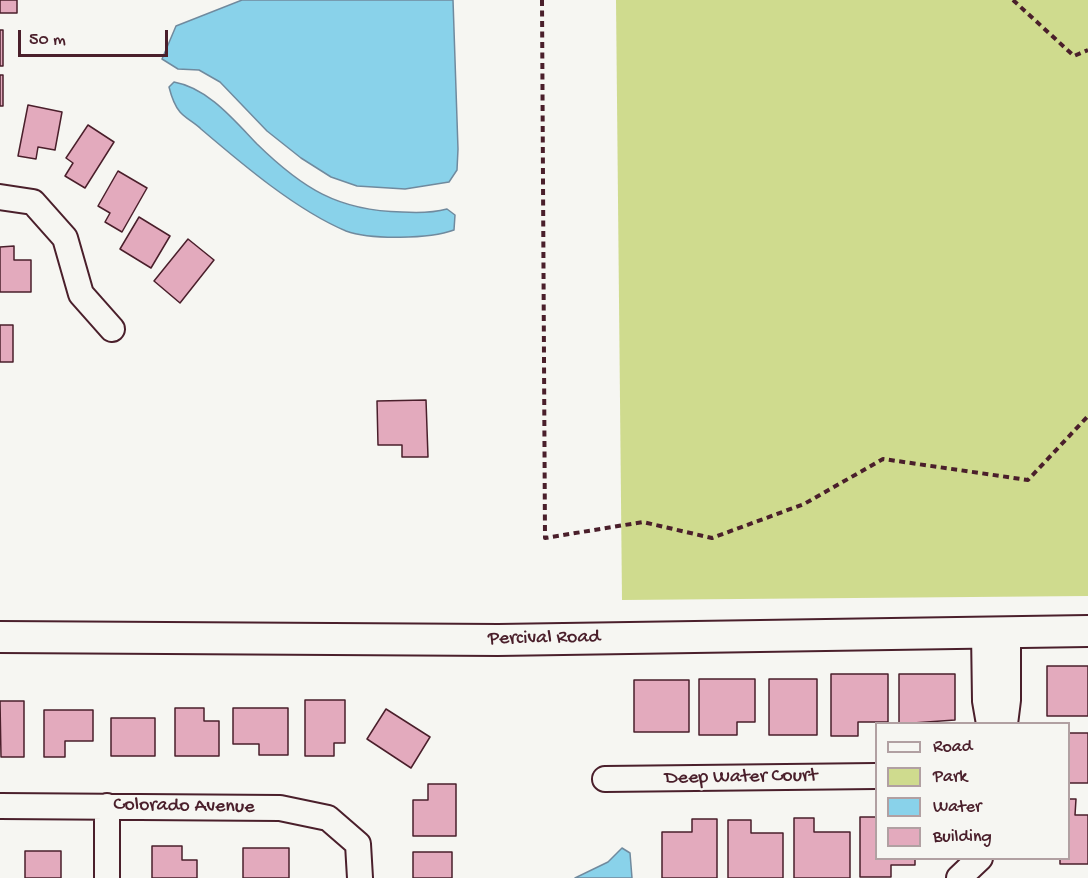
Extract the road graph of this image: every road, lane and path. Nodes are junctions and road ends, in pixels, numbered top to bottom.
1 (542, 0) edge
2 (1013, 0) edge
3 (1088, 50) edge
4 (0, 196) edge
5 (112, 329) dead end
6 (1088, 416) edge
7 (1088, 631) edge
8 (996, 632) junction
9 (0, 637) edge
10 (996, 682) junction
11 (989, 722) edge
12 (1005, 722) edge
13 (875, 776) edge
14 (605, 779) dead end
15 (0, 806) edge
16 (107, 806) junction
17 (978, 860) edge
18 (107, 878) edge
19 (360, 878) edge
20 (959, 878) edge

1 - 6 path
2 - 3 path
4 - 5 street
7 - 8 street, Percival Road
8 - 9 street, Percival Road
8 - 10 street
10 - 11 street
10 - 12 street
13 - 14 street, Deep Water Court
15 - 16 street, Colorado Avenue
16 - 18 street
16 - 19 street, Colorado Avenue
17 - 20 street

